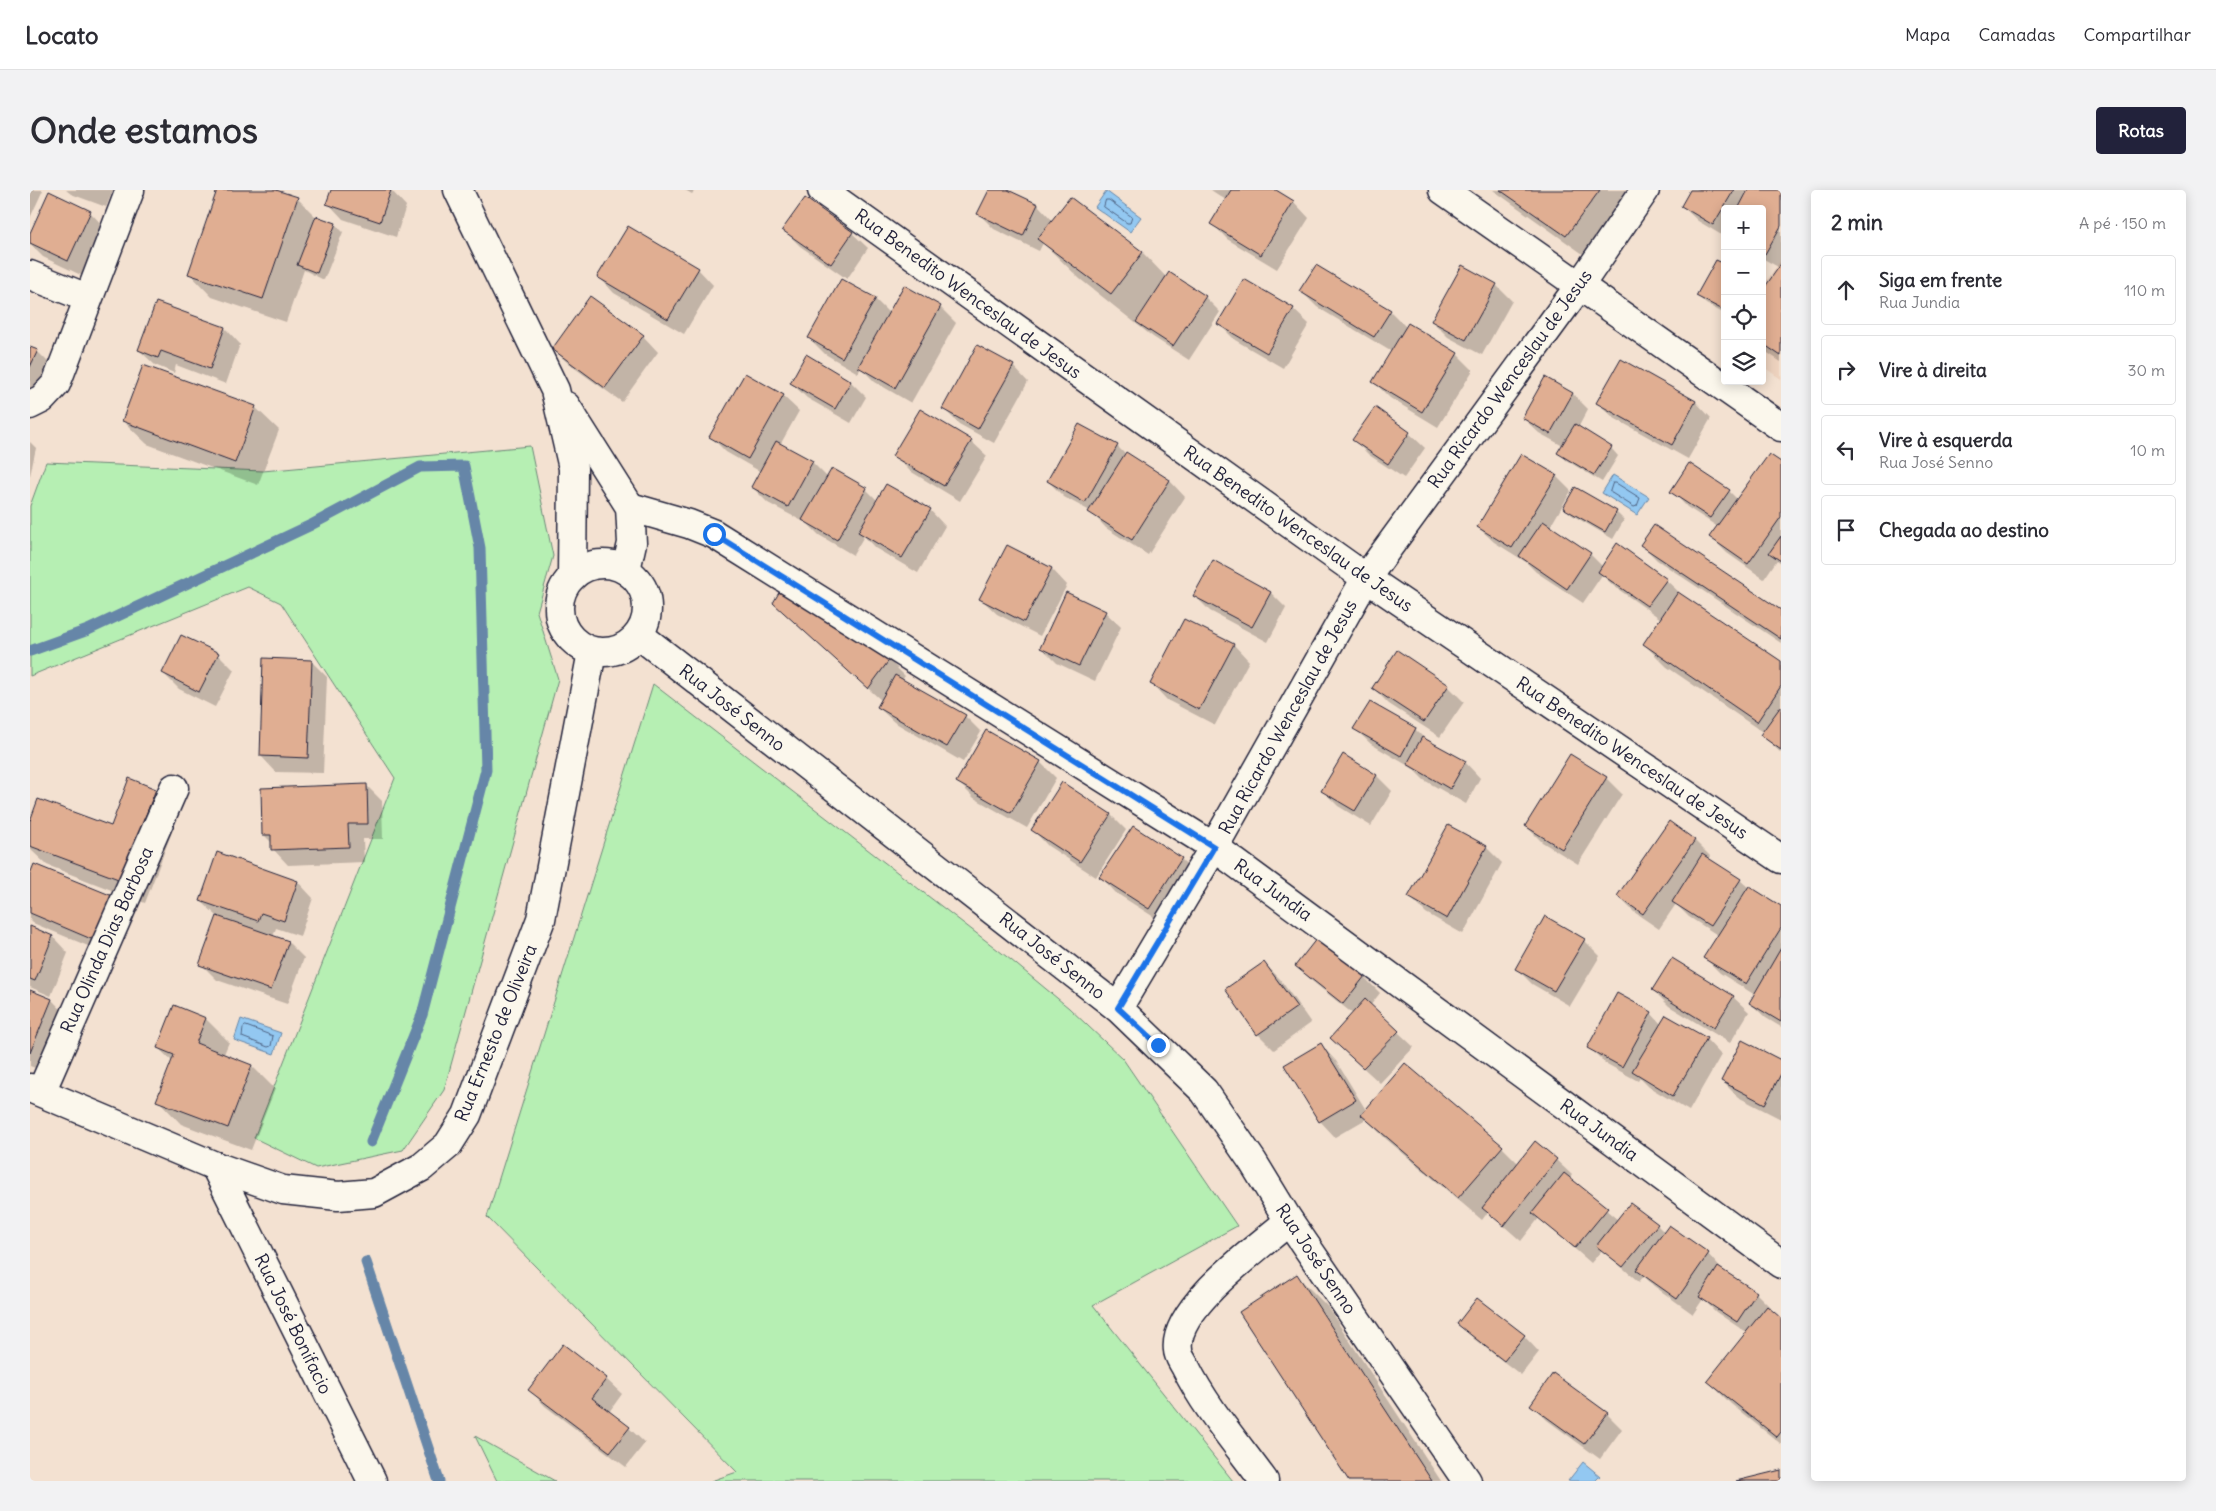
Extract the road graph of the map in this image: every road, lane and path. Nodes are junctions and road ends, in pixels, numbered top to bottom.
1 (130, 190) edge
2 (458, 190) edge
3 (822, 190) edge
4 (1443, 190) edge
5 (1645, 190) edge
6 (30, 275) edge
7 (1580, 285) junction
8 (87, 298) junction
9 (556, 390) junction
10 (30, 405) edge
11 (1781, 427) edge
12 (630, 508) junction
13 (626, 570) junction
14 (572, 577) junction
15 (1366, 578) junction
16 (638, 635) junction
17 (592, 652) junction
18 (174, 788) dead end
19 (1214, 847) junction
20 (1781, 859) edge
21 (1118, 1008) junction
22 (35, 1090) edge
23 (215, 1166) junction
24 (1289, 1221) junction
25 (1781, 1264) edge
26 (372, 1481) edge
27 (1264, 1481) edge
28 (1467, 1481) edge

1 - 8 street
2 - 9 street
3 - 15 street, Rua Benedito Wenceslau de Jesus
4 - 7 street
5 - 7 street, Rua Ricardo Wenceslau de Jesus
6 - 8 street
7 - 11 street
7 - 15 street, Rua Ricardo Wenceslau de Jesus
8 - 10 street
9 - 12 street
9 - 14 street
12 - 13 street
12 - 19 street, Rua Jundia
13 - 14 street
13 - 16 street
14 - 17 street
15 - 19 street, Rua Ricardo Wenceslau de Jesus
15 - 20 street, Rua Benedito Wenceslau de Jesus
16 - 17 street
16 - 21 street, Rua José Senno
17 - 23 street, Rua Ernesto de Oliveira
18 - 22 street, Rua Olinda Dias Barbosa
19 - 21 street, Rua Ricardo Wenceslau de Jesus
19 - 25 street, Rua Jundia
21 - 24 street, Rua José Senno
22 - 23 street, Rua Ernesto de Oliveira
23 - 26 street, Rua José Bonifacio
24 - 27 street
24 - 28 street, Rua José Senno

